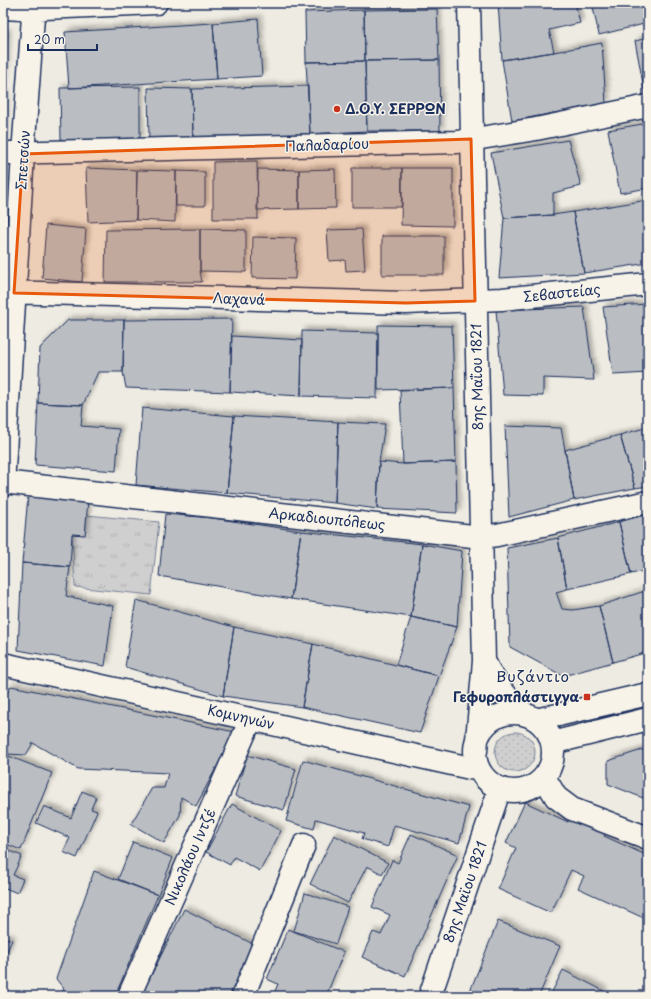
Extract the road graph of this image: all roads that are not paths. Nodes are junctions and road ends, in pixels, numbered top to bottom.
1 (156, 3) edge
2 (469, 3) edge
3 (34, 6) edge
4 (3, 8) edge
5 (648, 106) edge
6 (471, 139) junction
7 (13, 153) edge
8 (648, 284) edge
9 (9, 293) edge
10 (475, 301) junction
11 (3, 483) edge
12 (648, 502) edge
13 (481, 537) junction
14 (484, 661) junction
15 (3, 664) edge
16 (648, 694) edge
17 (531, 718) junction
18 (251, 719) junction
19 (648, 719) edge
20 (552, 743) junction
21 (477, 760) junction
22 (544, 778) junction
23 (500, 788) junction
24 (648, 838) edge
25 (304, 845) dead end
26 (129, 996) edge
27 (243, 996) edge
28 (430, 996) edge

1 - 3 street
2 - 6 street, 8ης Μαΐου 1821
3 - 4 street
3 - 7 street, Σπετσών
5 - 6 street, Παλαδαρίου
6 - 7 street, Παλαδαρίου
6 - 10 street, 8ης Μαΐου 1821
7 - 9 street, Σπετσών
8 - 10 street, Σεβαστείας
9 - 10 street, Λαχανά
9 - 11 street, Σπετσών
10 - 13 street, 8ης Μαΐου 1821
11 - 13 street, Αρκαδιουπόλεως
12 - 13 street, Αρκαδιουπόλεως
13 - 14 street, 8ης Μαΐου 1821
14 - 17 street
14 - 21 street, 8ης Μαΐου 1821
15 - 18 street, Κομνηνών
16 - 17 street
17 - 20 street
17 - 21 street
18 - 21 street, Κομνηνών
18 - 26 street, Νικολάου Ιντζέ
19 - 20 street
20 - 22 street
21 - 23 street
22 - 23 street
22 - 24 street
23 - 28 street, 8ης Μαϊου 1821
25 - 27 street

